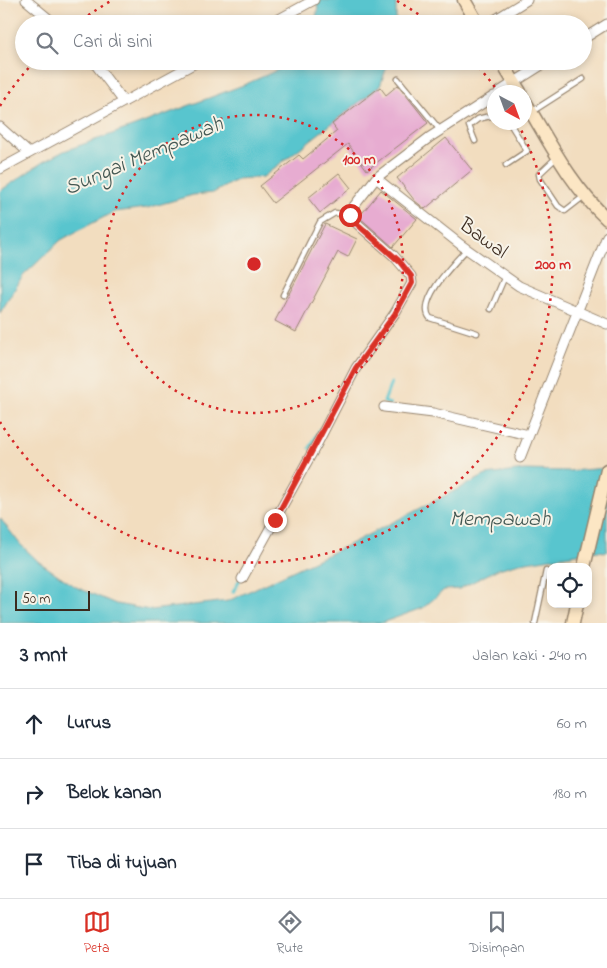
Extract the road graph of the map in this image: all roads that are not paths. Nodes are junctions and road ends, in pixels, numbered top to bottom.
1 (26, 0) edge
2 (314, 0) edge
3 (464, 0) edge
4 (527, 0) edge
5 (44, 15) edge
6 (287, 15) edge
7 (473, 15) edge
8 (503, 15) edge
9 (607, 24) edge
10 (592, 33) edge
11 (100, 70) edge
12 (183, 70) edge
13 (506, 70) edge
14 (538, 70) edge
15 (398, 79) dead end
16 (583, 79) dead end
17 (515, 85) edge
18 (520, 85) edge
19 (487, 100) edge
20 (124, 102) junction
21 (532, 112) joint
22 (487, 116) edge
23 (0, 127) edge
24 (440, 130) junction
25 (514, 130) edge
26 (475, 141) dead end
27 (28, 154) junction
28 (558, 157) junction
29 (506, 165) dead end
30 (0, 169) edge
31 (376, 178) junction
32 (585, 196) junction
33 (350, 215) junction
34 (606, 218) edge
35 (607, 236) edge
36 (467, 249) junction
37 (505, 276) junction
38 (283, 295) dead end
39 (491, 309) dead end
40 (576, 311) junction
41 (607, 324) edge
42 (476, 333) dead end
43 (384, 407) dead end
44 (529, 435) junction
45 (520, 458) dead end
46 (607, 471) edge
47 (585, 563) edge
48 (546, 571) dead end
49 (242, 579) dead end
50 (576, 608) edge
51 (535, 623) edge
52 (573, 623) edge

1 - 5 street
2 - 6 street
3 - 7 main road
4 - 8 street
9 - 10 street
11 - 20 street
12 - 20 street
13 - 17 main road
14 - 18 street
15 - 24 lane
16 - 21 lane
19 - 24 street
20 - 27 street
21 - 28 main road
22 - 26 lane
23 - 27 street
24 - 31 street
25 - 29 lane
27 - 30 street
28 - 32 main road
28 - 32 lane
31 - 33 street
31 - 36 street, Bawal
32 - 34 main road
33 - 38 lane
33 - 49 street
35 - 40 street
36 - 37 street, Bawal
36 - 42 lane
37 - 39 lane
37 - 40 street, Bawal
40 - 41 street, Bawal
40 - 44 street
43 - 44 street
44 - 45 street
46 - 47 main road
48 - 51 lane
50 - 52 main road

